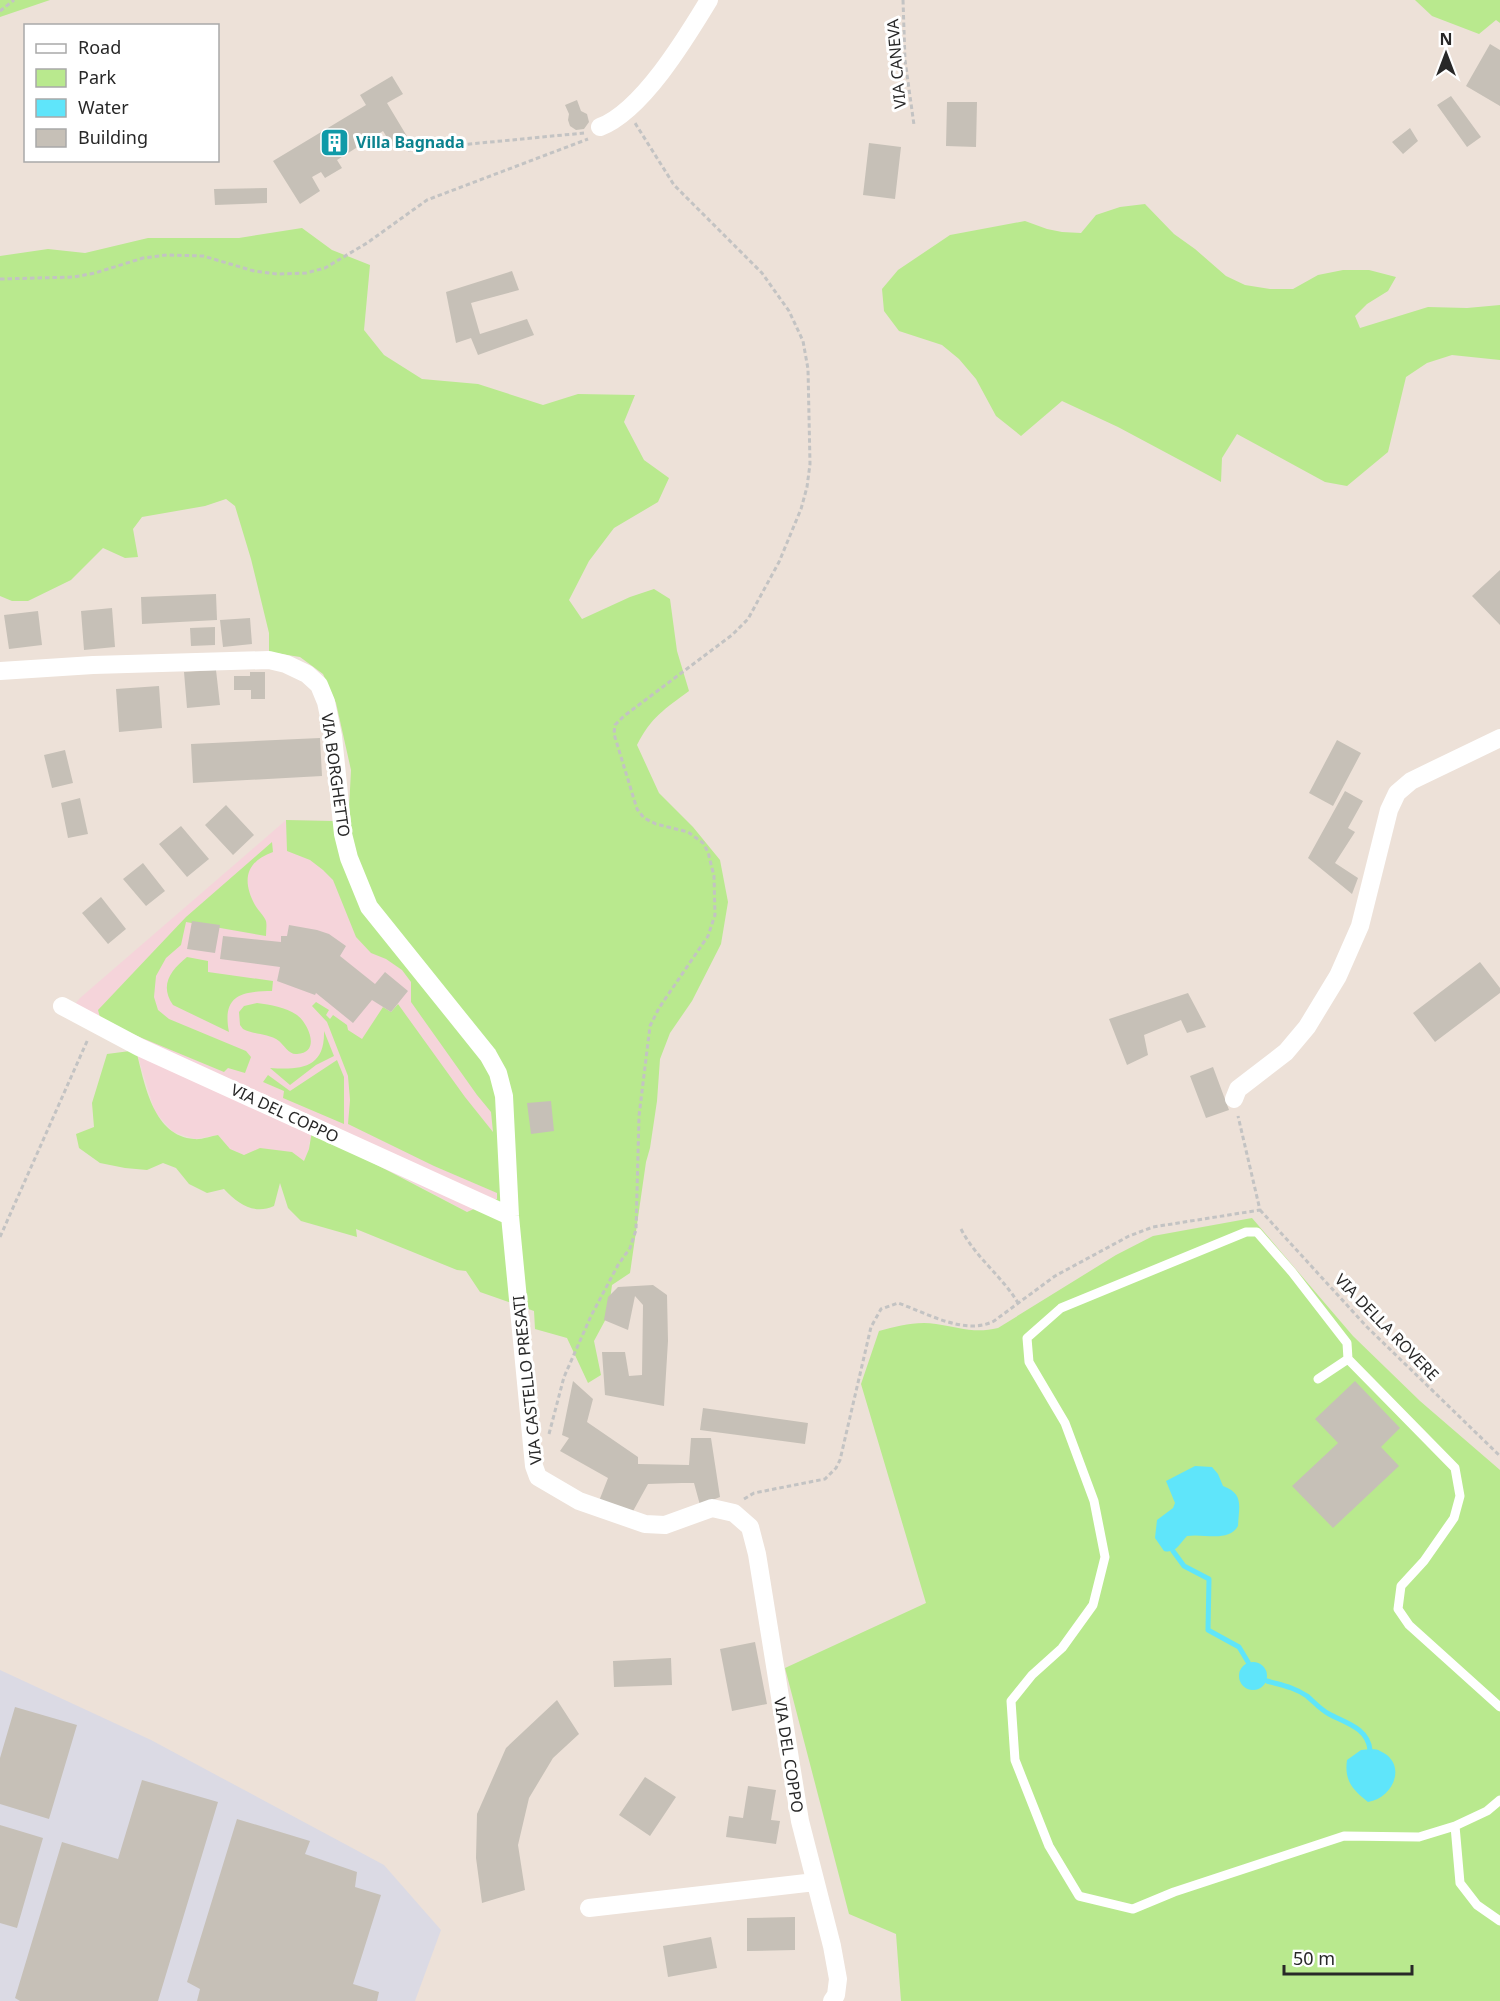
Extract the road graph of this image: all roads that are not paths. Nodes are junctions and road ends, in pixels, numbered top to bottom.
1 (709, 0) edge
2 (600, 127) road end
3 (0, 671) edge
4 (1500, 738) edge
5 (62, 1006) dead end
6 (1234, 1099) road end
7 (510, 1216) junction
8 (1348, 1359) junction
9 (1318, 1379) dead end
10 (734, 1513) joint
11 (1500, 1707) edge
12 (1500, 1800) edge
13 (1455, 1826) junction
14 (815, 1882) junction
15 (590, 1908) dead end
16 (1500, 1921) edge
17 (832, 2001) edge

1 - 2 street
3 - 7 street, VIA BORGHETTO
4 - 6 street
5 - 7 street, VIA DEL COPPO
7 - 10 street, VIA CASTELLO PRESATI
8 - 9 lane
8 - 11 lane
8 - 13 lane
10 - 14 street, VIA DEL COPPO
12 - 13 lane
13 - 16 lane
14 - 15 street
14 - 17 street, VIA DEL COPPO

